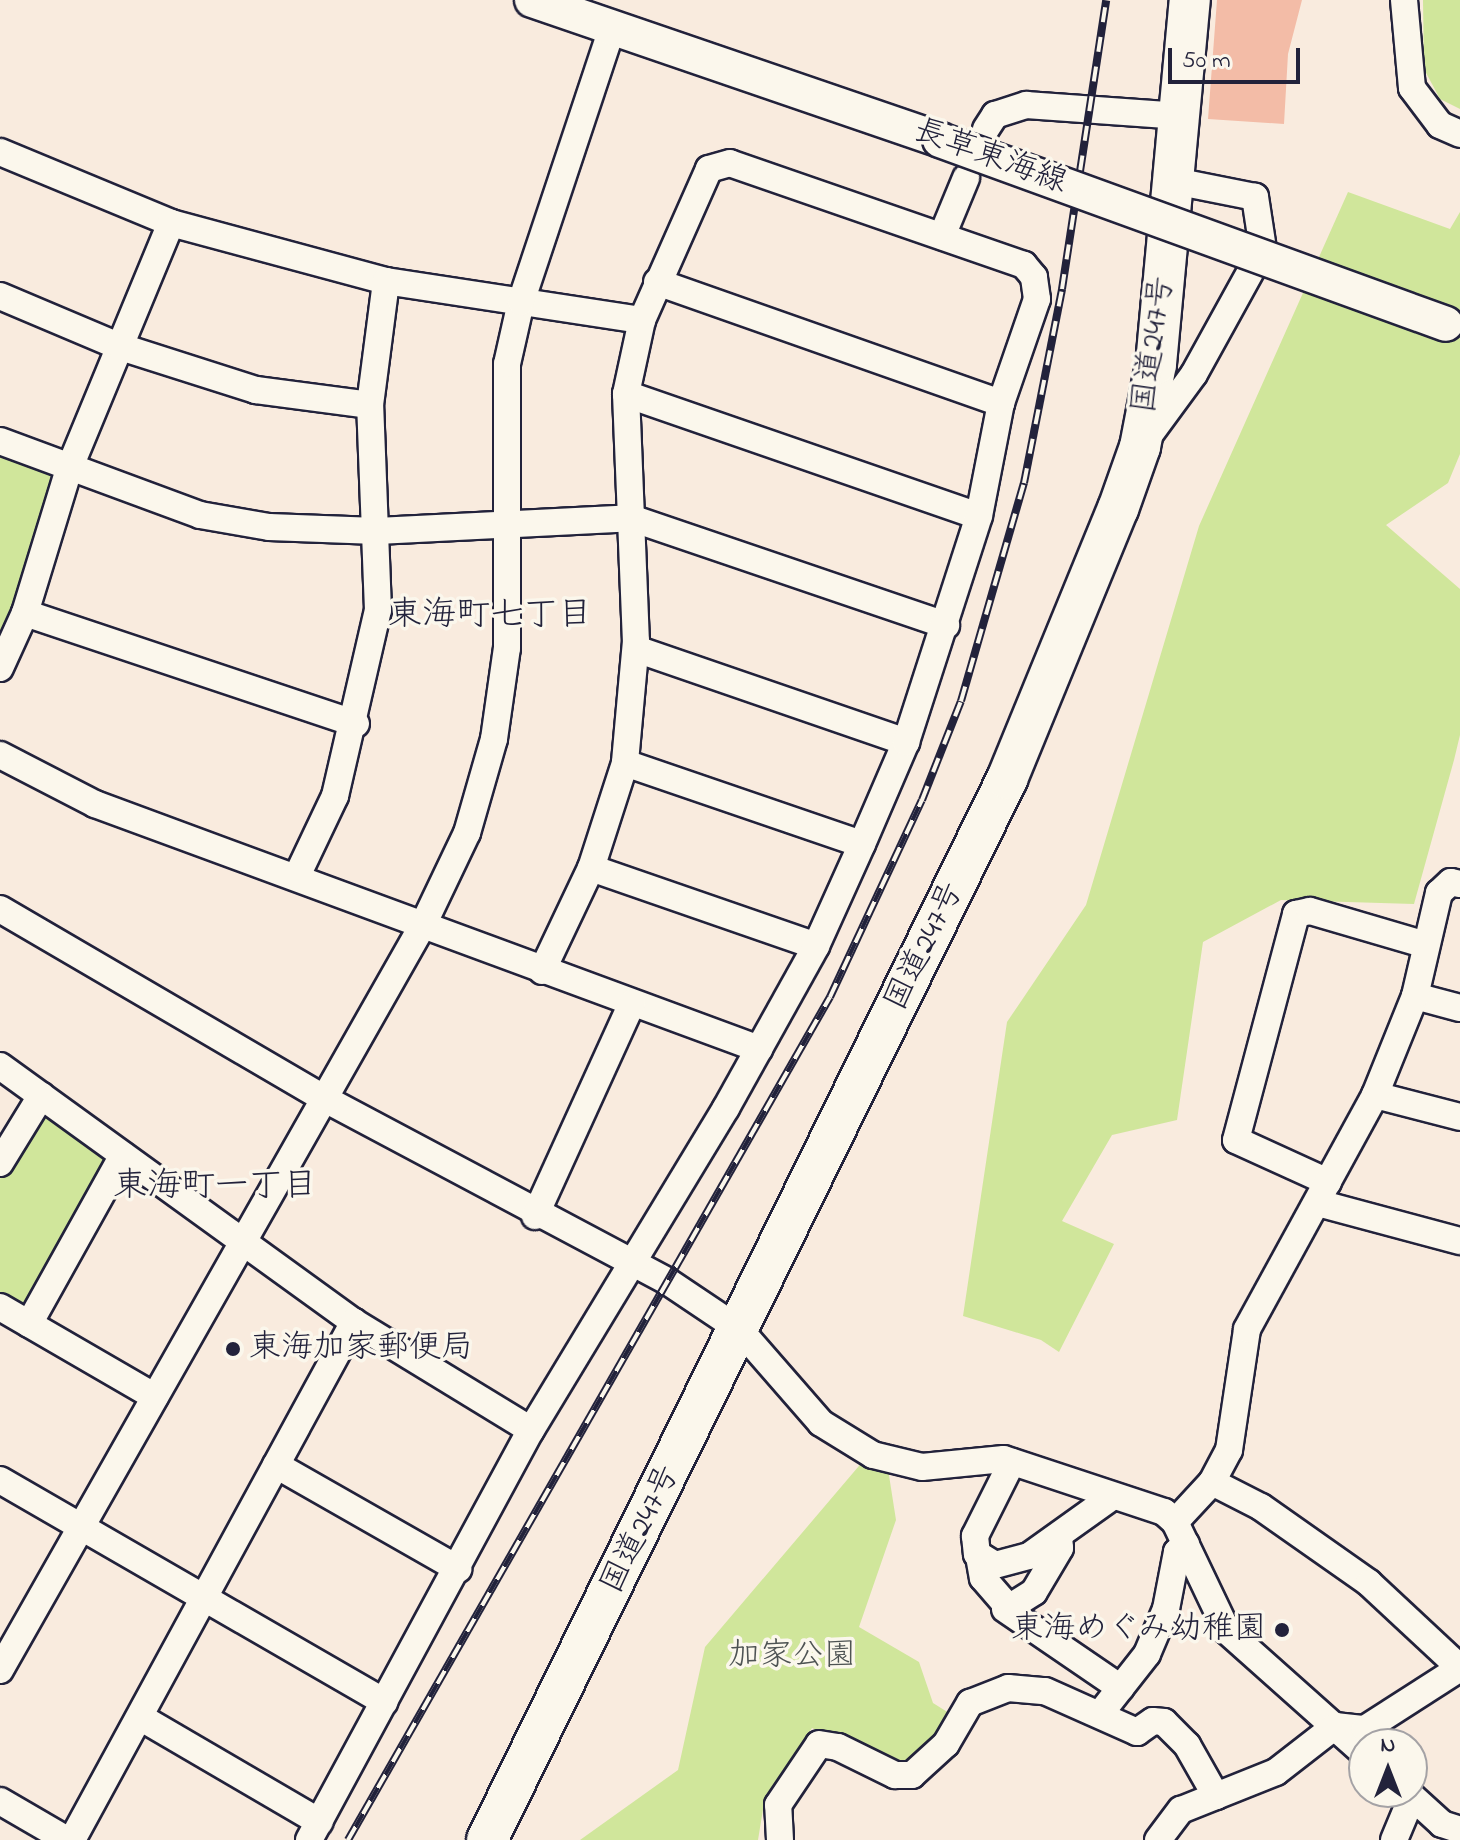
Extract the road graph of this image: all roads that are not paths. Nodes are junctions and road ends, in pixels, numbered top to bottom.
1 (532, 0) edge
2 (1190, 0) edge
3 (1404, 0) edge
4 (612, 28) junction
5 (1181, 116) junction
6 (986, 129) dead end
7 (1460, 134) edge
8 (0, 152) edge
9 (966, 178) dead end
10 (1175, 181) junction
11 (171, 223) junction
12 (942, 236) junction
13 (386, 281) junction
14 (657, 282) junction
15 (0, 296) edge
16 (521, 302) junction
17 (642, 320) junction
18 (1455, 327) edge
19 (121, 347) junction
20 (626, 394) junction
21 (1001, 403) junction
22 (370, 405) junction
23 (0, 441) edge
24 (1140, 447) junction
25 (69, 469) junction
26 (979, 516) junction
27 (631, 518) junction
28 (509, 524) junction
29 (377, 531) junction
30 (25, 613) junction
31 (946, 625) junction
32 (636, 649) junction
33 (0, 668) edge
34 (356, 724) junction
35 (906, 742) junction
36 (0, 755) edge
37 (625, 763) junction
38 (862, 844) junction
39 (591, 868) junction
40 (297, 876) junction
41 (1460, 884) edge
42 (0, 909) edge
43 (424, 923) junction
44 (1426, 945) junction
45 (816, 946) junction
46 (542, 971) junction
47 (1415, 996) junction
48 (632, 1003) junction
49 (1460, 1008) edge
50 (759, 1049) junction
51 (0, 1066) edge
52 (1375, 1095) junction
53 (41, 1096) junction
54 (325, 1099) junction
55 (1460, 1117) edge
56 (123, 1155) junction
57 (0, 1163) edge
58 (1323, 1192) junction
59 (535, 1216) junction
60 (1460, 1241) edge
61 (243, 1243) junction
62 (631, 1266) junction
63 (0, 1307) edge
64 (354, 1322) junction
65 (29, 1324) junction
66 (740, 1330) junction
67 (155, 1397) junction
68 (531, 1430) junction
69 (1012, 1462) junction
70 (276, 1465) junction
71 (0, 1480) edge
72 (1212, 1482) junction
73 (1113, 1496) junction
74 (79, 1527) junction
75 (1180, 1533) junction
76 (1059, 1536) junction
77 (979, 1556) junction
78 (458, 1569) junction
79 (201, 1596) junction
80 (998, 1606) junction
81 (7, 1640) edge
82 (1460, 1668) edge
83 (0, 1670) edge
84 (1121, 1688) junction
85 (384, 1702) junction
86 (1100, 1714) junction
87 (140, 1717) junction
88 (1335, 1726) junction
89 (1348, 1738) edge
90 (1216, 1796) junction
91 (0, 1801) edge
92 (1428, 1807) edge
93 (1405, 1808) edge
94 (1459, 1827) edge
95 (314, 1831) edge
96 (69, 1840) edge
97 (487, 1840) edge
98 (780, 1840) edge
99 (1158, 1840) edge
100 (1394, 1840) edge

1 - 4 main road, 長草東海線
2 - 5 highway, 国道247号
3 - 7 street
4 - 16 street
4 - 18 main road, 長草東海線, bridge
5 - 6 street
5 - 10 highway, 国道247号
8 - 11 street
9 - 12 street
10 - 24 highway, 国道247号
10 - 24 street
11 - 13 street
11 - 19 street
12 - 14 street
12 - 21 street
13 - 16 street
13 - 22 street
14 - 17 street
14 - 21 street
15 - 19 street
16 - 17 street
16 - 28 street
17 - 20 street
19 - 22 street
19 - 25 street
20 - 26 street
20 - 27 street
21 - 26 street
22 - 29 street
23 - 25 street
24 - 66 highway, 国道247号
25 - 29 street
25 - 30 street
26 - 31 street
27 - 28 street
27 - 31 street
27 - 32 street
28 - 29 street
28 - 43 street
29 - 34 street
30 - 33 street
30 - 34 street
31 - 35 street
32 - 35 street
32 - 37 street
34 - 40 street
35 - 38 street
36 - 40 street
37 - 38 street
37 - 39 street
38 - 45 street
39 - 45 street
39 - 46 street
40 - 43 street
41 - 44 street
42 - 54 street
43 - 46 street
43 - 54 street
44 - 47 street
44 - 58 street
45 - 50 street
46 - 48 street
47 - 49 street
47 - 52 street
48 - 50 street
48 - 59 street
50 - 62 street
51 - 53 street
52 - 55 street
52 - 58 street
53 - 56 street
53 - 57 street
54 - 59 street
54 - 61 street
56 - 61 street
56 - 65 street
58 - 60 street
58 - 72 street
59 - 62 street
61 - 64 street
61 - 67 street
62 - 66 street
62 - 68 street
63 - 65 street
64 - 68 street
64 - 70 street
65 - 67 street
66 - 69 street
66 - 97 highway, 国道247号
67 - 74 street
68 - 78 street
69 - 73 street
69 - 77 street
70 - 78 street
70 - 79 street
71 - 74 street
72 - 75 street
72 - 82 street
73 - 75 street
73 - 76 street
74 - 79 street
74 - 81 street
75 - 84 street
75 - 88 street
76 - 77 street
76 - 80 street
77 - 80 street
78 - 85 street
79 - 85 street
79 - 87 street
80 - 84 street
81 - 83 street
82 - 88 street
84 - 86 street
85 - 95 street
86 - 90 street
86 - 98 street
87 - 95 street
87 - 96 street
88 - 89 street
88 - 90 street
90 - 99 street
91 - 96 street
92 - 94 street
93 - 100 street

